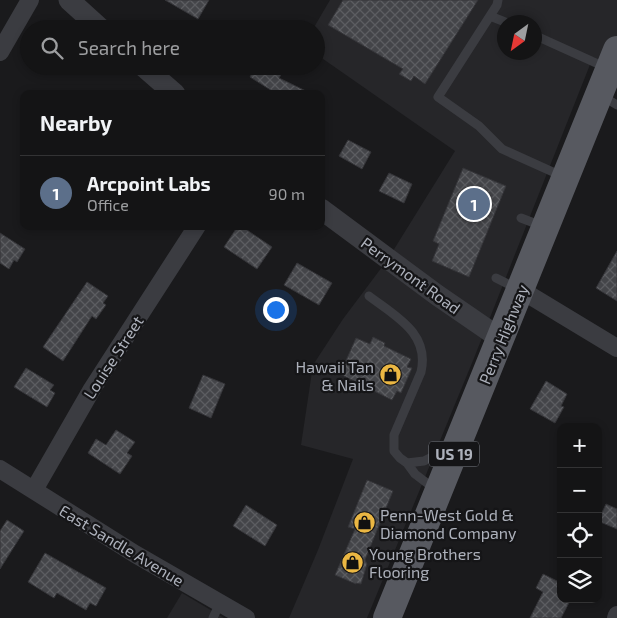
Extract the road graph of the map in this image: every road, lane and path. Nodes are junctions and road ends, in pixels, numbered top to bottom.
1 (30, 0) edge
2 (69, 0) edge
3 (498, 0) edge
4 (490, 16) junction
5 (497, 19) edge
6 (91, 20) edge
7 (542, 38) edge
8 (0, 52) edge
9 (613, 60) edge
10 (153, 75) edge
11 (170, 90) edge
12 (608, 99) edge
13 (566, 178) junction
14 (325, 212) edge
15 (521, 218) dead end
16 (546, 228) junction
17 (194, 230) edge
18 (496, 278) dead end
19 (521, 290) junction
20 (369, 296) dead end
21 (501, 340) junction
22 (617, 348) edge
23 (460, 438) junction
24 (407, 463) junction
25 (0, 469) edge
26 (34, 490) junction
27 (438, 492) junction
28 (216, 611) edge
29 (246, 618) edge
30 (387, 618) edge

1 - 8 street
2 - 6 street
3 - 4 lane
4 - 5 lane
4 - 13 lane
7 - 9 lane
9 - 12 main road, Perry Highway / US 19
10 - 11 street
12 - 13 main road, Perry Highway / US 19
13 - 16 main road, Perry Highway / US 19
14 - 21 street, Perrymont Road
15 - 16 lane
16 - 19 main road, Perry Highway / US 19
17 - 26 street, Louise Street
18 - 19 lane
19 - 21 main road, Perry Highway / US 19
19 - 22 street
20 - 24 lane
21 - 23 main road, Perry Highway / US 19
23 - 24 lane
23 - 27 main road, Perry Highway / US 19
24 - 27 lane
25 - 26 street, East Sandle Avenue
26 - 28 street, East Sandle Avenue
27 - 30 main road, Perry Highway / US 19
28 - 29 street, East Sandle Avenue

